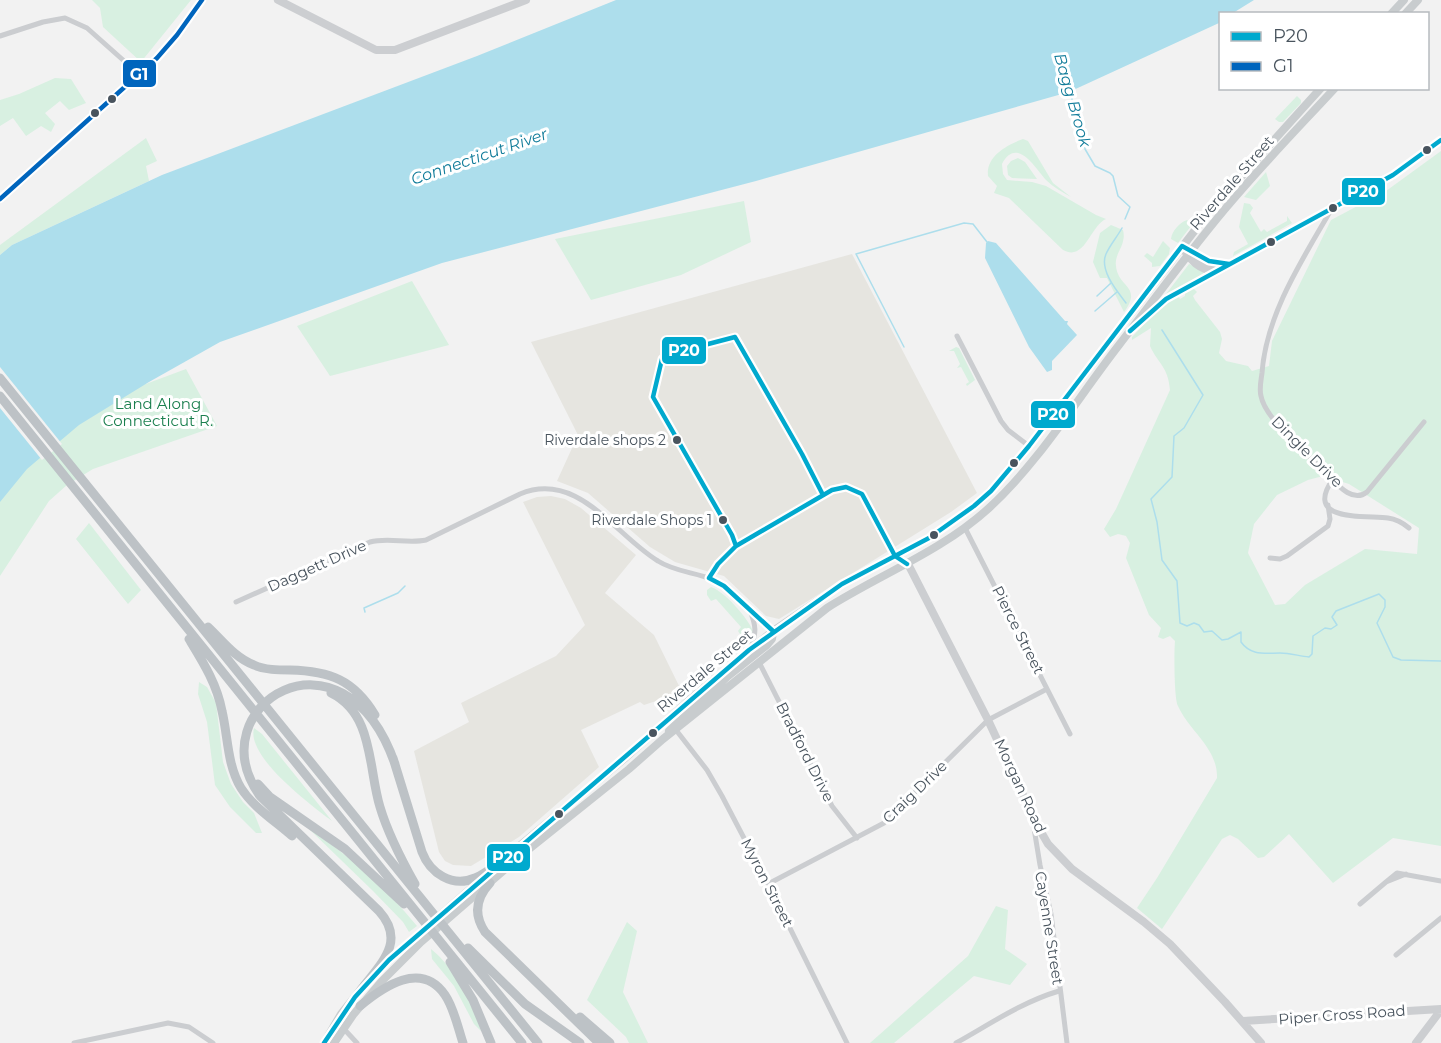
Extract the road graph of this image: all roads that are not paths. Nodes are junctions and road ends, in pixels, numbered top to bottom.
1 (202, 0) edge
2 (278, 0) edge
3 (526, 0) edge
4 (1404, 0) edge
5 (1418, 0) edge
6 (1393, 12) edge
7 (1408, 12) edge
8 (0, 36) edge
9 (142, 71) junction
10 (1319, 90) edge
11 (1333, 90) edge
12 (1441, 140) edge
13 (0, 199) edge
14 (1331, 209) junction
15 (1182, 246) junction
16 (1190, 254) junction
17 (1229, 264) junction
18 (1216, 272) junction
19 (1133, 327) junction
20 (957, 336) dead end
21 (0, 378) edge
22 (1072, 390) junction
23 (0, 396) edge
24 (1424, 422) dead end
25 (1046, 443) junction
26 (1029, 446) junction
27 (1333, 479) junction
28 (1328, 506) junction
29 (965, 528) junction
30 (1409, 528) dead end
31 (899, 553) junction
32 (1270, 558) dead end
33 (908, 564) junction
34 (174, 593) junction
35 (236, 602) dead end
36 (167, 604) junction
37 (749, 610) junction
38 (773, 631) junction
39 (793, 634) junction
40 (749, 650) junction
41 (759, 662) junction
42 (291, 688) junction
43 (1047, 689) junction
44 (988, 720) junction
45 (676, 730) junction
46 (1070, 734) dead end
47 (663, 739) junction
48 (245, 740) junction
49 (395, 764) junction
50 (1032, 814) junction
51 (857, 838) junction
52 (1048, 844) junction
53 (510, 854) junction
54 (1040, 865) junction
55 (1439, 880) edge
56 (490, 883) junction
57 (768, 884) junction
58 (426, 904) junction
59 (1360, 904) dead end
60 (373, 905) junction
61 (417, 913) junction
62 (1441, 918) edge
63 (453, 937) junction
64 (494, 943) junction
65 (443, 946) junction
66 (1396, 955) dead end
67 (361, 990) junction
68 (1059, 991) junction
69 (360, 1006) junction
70 (1441, 1009) edge
71 (1242, 1021) junction
72 (344, 1029) junction
73 (74, 1043) edge
74 (213, 1043) edge
75 (324, 1043) edge
76 (334, 1043) edge
77 (357, 1043) edge
78 (463, 1043) edge
79 (491, 1043) edge
80 (522, 1043) edge
81 (538, 1043) edge
82 (580, 1043) edge
83 (599, 1043) edge
84 (610, 1043) edge
85 (847, 1043) edge
86 (956, 1043) edge
87 (1066, 1043) edge
88 (1261, 1043) edge
89 (1416, 1043) edge

1 - 9 main road
2 - 3 main road
4 - 6 main road
5 - 7 main road
8 - 9 street
9 - 13 main road
10 - 15 main road, Riverdale Street
11 - 16 main road, Riverdale Street
12 - 14 main road
14 - 17 main road
14 - 27 street, Dingle Drive
15 - 16 main road
15 - 22 main road, Riverdale Street
16 - 17 main road
16 - 18 main road
16 - 19 main road, Riverdale Street
17 - 18 main road
18 - 19 main road
19 - 25 main road, Riverdale Street
20 - 26 street
21 - 34 highway
22 - 25 main road
22 - 26 main road, Riverdale Street
23 - 36 highway
24 - 27 street, Dingle Drive
25 - 29 main road, Riverdale Street
26 - 31 main road, Riverdale Street
27 - 28 street
28 - 30 street
28 - 32 street
29 - 33 main road, Riverdale Street
29 - 43 street, Pierce Street
31 - 33 main road
31 - 38 main road, Riverdale Street
33 - 39 main road, Riverdale Street
33 - 44 main road, Morgan Road
34 - 49 highway
34 - 58 highway
35 - 37 street, Daggett Drive
36 - 60 highway
36 - 61 highway
37 - 38 street, Daggett Drive
37 - 40 street
38 - 39 main road
38 - 40 main road, Riverdale Street
38 - 47 main road
39 - 41 main road, Riverdale Street
40 - 53 main road, Riverdale Street
41 - 45 main road, Riverdale Street
41 - 51 street, Bradford Drive
42 - 48 highway
42 - 49 highway
42 - 58 highway
43 - 44 street, Craig Drive
43 - 46 street, Pierce Street
44 - 50 main road, Morgan Road
44 - 51 street, Craig Drive
45 - 47 main road, Riverdale Street
45 - 57 street, Myron Street
47 - 56 main road, Riverdale Street
48 - 60 highway
48 - 61 highway
49 - 53 highway
50 - 52 main road, Morgan Road
50 - 54 street, Cayenne Street
51 - 57 street, Craig Drive
52 - 54 street
52 - 71 main road, Morgan Road
53 - 67 main road, Riverdale Street
54 - 68 street, Cayenne Street
55 - 59 street
56 - 64 highway
56 - 69 main road, Riverdale Street
57 - 85 street, Myron Street
58 - 63 highway
60 - 67 highway
61 - 65 highway
62 - 66 street
63 - 81 highway
63 - 82 highway
64 - 83 highway
64 - 84 highway
65 - 79 highway
65 - 80 highway
67 - 75 main road, Riverdale Street
68 - 86 street
68 - 87 street, Cayenne Street
69 - 72 main road, Riverdale Street
69 - 78 highway
70 - 71 main road, Piper Cross Road
70 - 89 main road
71 - 88 main road, Morgan Road
72 - 76 main road, Riverdale Street
72 - 77 street
73 - 74 street

